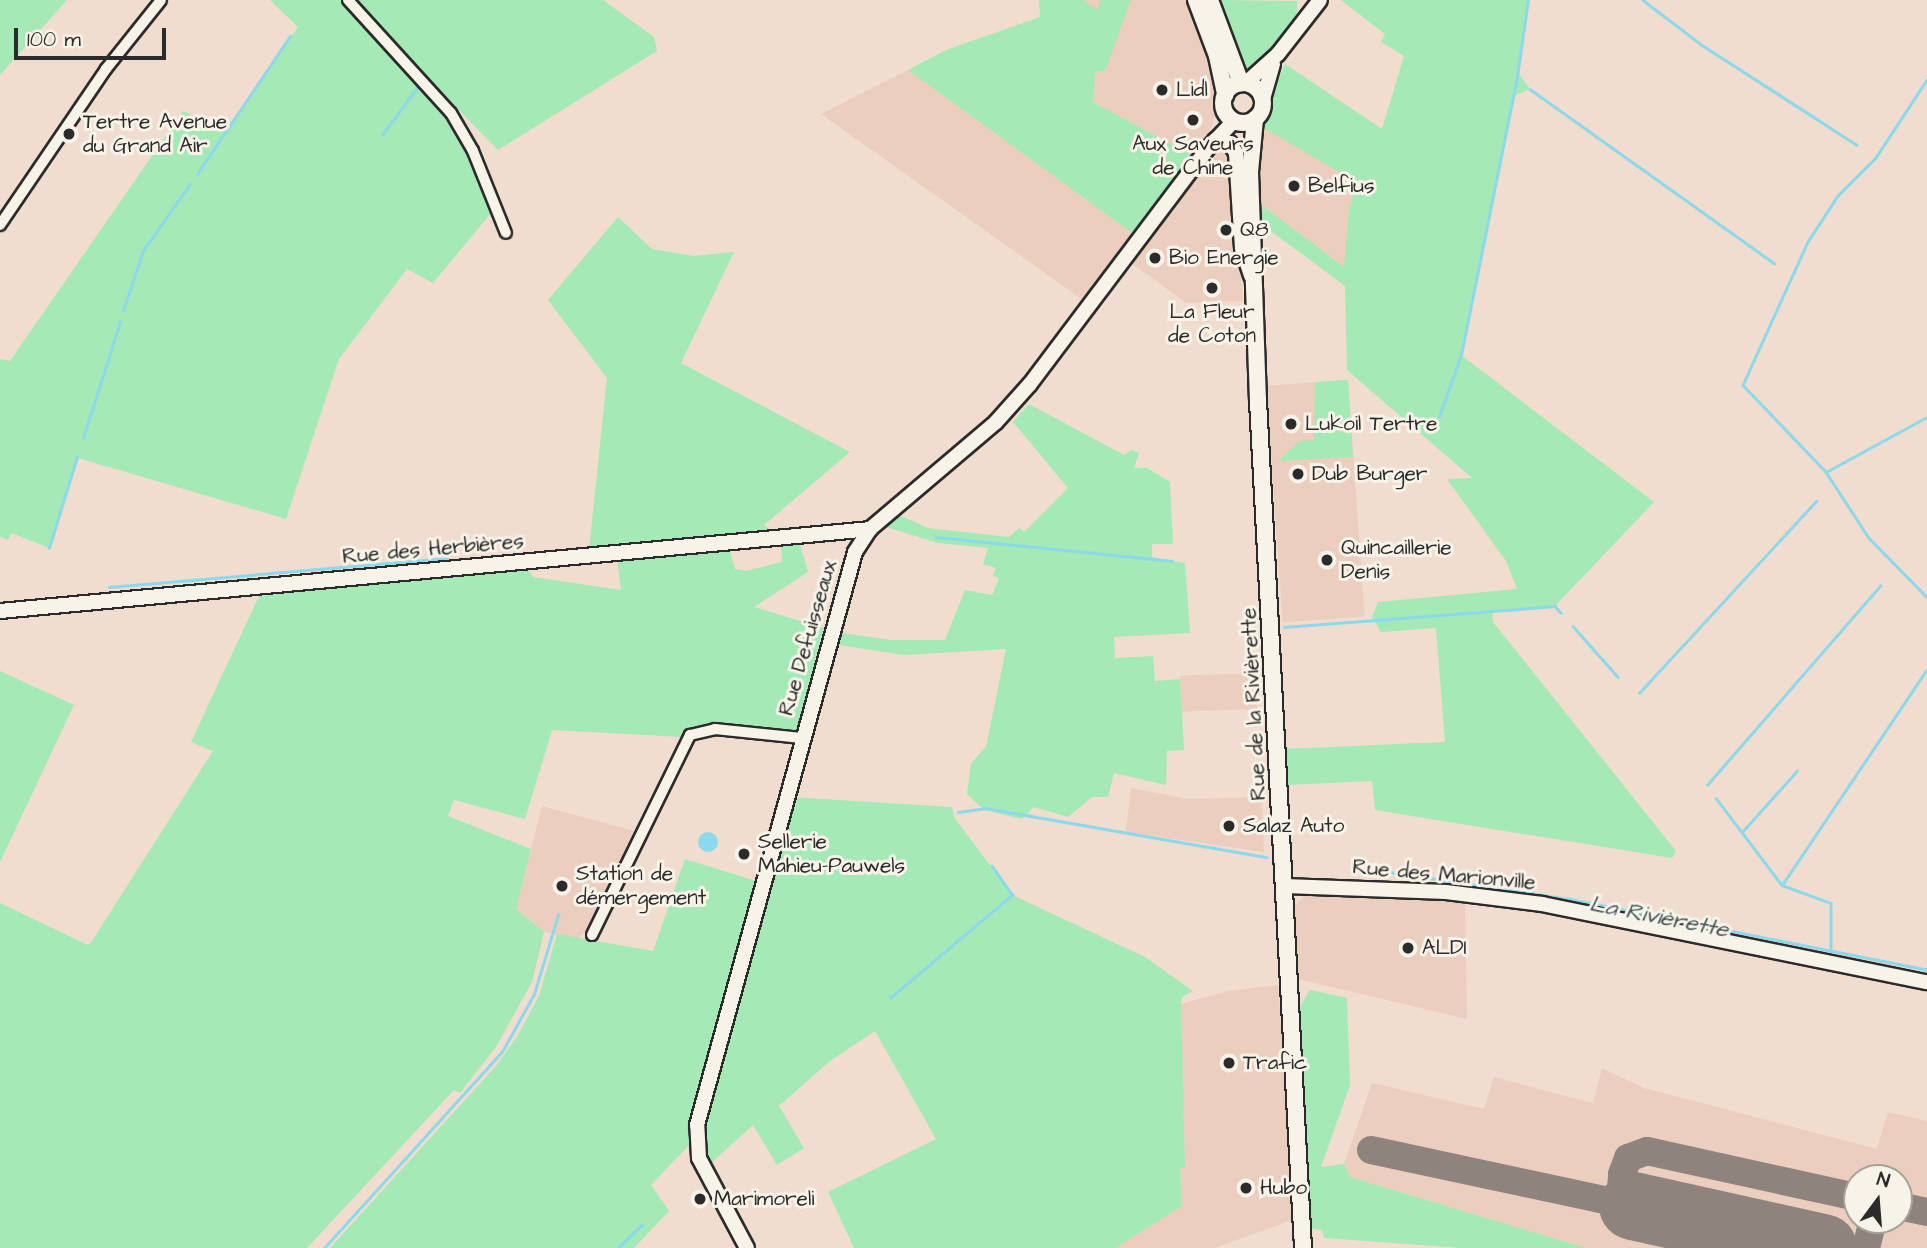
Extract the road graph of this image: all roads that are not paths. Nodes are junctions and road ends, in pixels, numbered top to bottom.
1 (161, 0) edge
2 (348, 0) edge
3 (1196, 0) edge
4 (1210, 0) edge
5 (1315, 2) edge
6 (1278, 54) junction
7 (1243, 83) junction
8 (1225, 95) junction
9 (1263, 99) junction
10 (1233, 119) junction
11 (1255, 120) junction
12 (1211, 144) junction
13 (1250, 157) junction
14 (0, 225) edge
15 (506, 233) dead end
16 (1255, 289) junction
17 (870, 529) junction
18 (0, 611) edge
19 (802, 738) junction
20 (1285, 886) junction
21 (592, 934) dead end
22 (1927, 982) edge
23 (1303, 1247) edge
24 (747, 1248) edge

1 - 14 street
2 - 15 street
3 - 8 main road
4 - 7 main road
5 - 6 street
6 - 7 street
6 - 9 street
7 - 8 main road
7 - 9 main road
8 - 10 main road
9 - 11 main road
10 - 11 main road
10 - 12 street, Rue Defuisseaux
10 - 13 main road, Rue de la Rivièrette
11 - 13 main road, Rue de la Rivièrette
12 - 16 street
12 - 17 street, Rue Defuisseaux
13 - 16 main road, Rue de la Rivièrette
16 - 20 main road, Rue de la Rivièrette
17 - 18 street, Rue des Herbières
17 - 19 street, Rue Defuisseaux
19 - 21 street
19 - 24 street, Rue Defuisseaux
20 - 22 street, Rue des Marionville
20 - 23 main road, Rue de la Rivièrette

